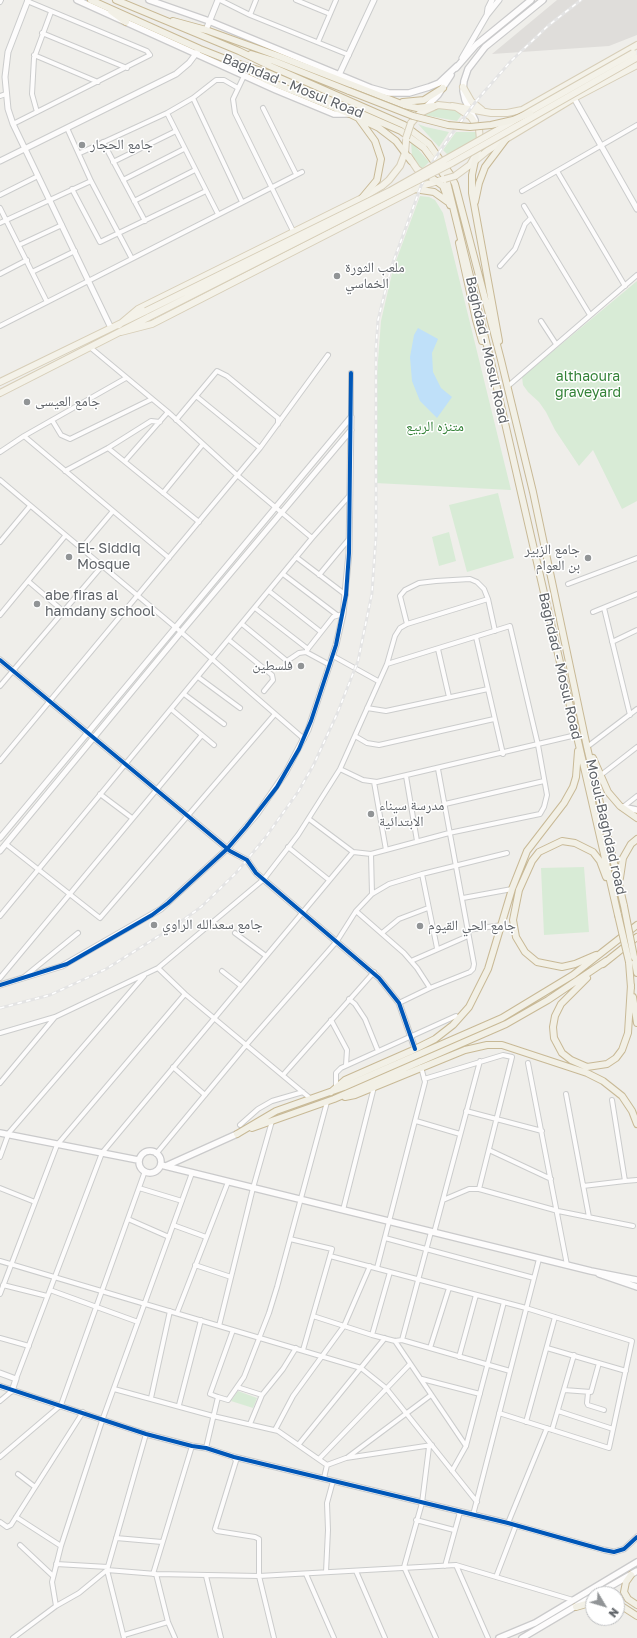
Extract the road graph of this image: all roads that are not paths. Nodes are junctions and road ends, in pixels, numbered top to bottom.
1 (77, 0) edge
2 (91, 0) edge
3 (116, 0) edge
4 (149, 0) edge
5 (219, 0) edge
6 (256, 0) edge
7 (296, 0) edge
8 (338, 0) edge
9 (374, 0) edge
10 (492, 0) edge
11 (499, 0) edge
12 (531, 0) edge
13 (543, 0) edge
14 (27, 1) edge
15 (303, 1) edge
16 (128, 3) edge
17 (336, 5) dead end
18 (109, 8) junction
19 (51, 12) junction
20 (330, 14) junction
21 (250, 15) junction
22 (487, 15) junction
23 (156, 17) junction
24 (208, 21) junction
25 (126, 22) junction
26 (206, 30) junction
27 (42, 33) junction
28 (477, 33) junction
29 (485, 37) junction
30 (318, 42) junction
31 (637, 45) edge
32 (200, 49) junction
33 (239, 51) junction
34 (34, 55) junction
35 (195, 55) junction
36 (349, 55) junction
37 (636, 55) edge
38 (461, 60) junction
39 (233, 62) junction
40 (637, 65) edge
41 (457, 66) junction
42 (127, 68) junction
43 (340, 75) junction
44 (244, 76) junction
45 (2, 77) edge
46 (98, 82) junction
47 (463, 87) junction
48 (238, 88) junction
49 (443, 88) junction
50 (6, 94) junction
51 (0, 96) edge
52 (193, 98) junction
53 (574, 98) junction
54 (394, 101) junction
55 (434, 106) junction
56 (452, 106) junction
57 (426, 107) junction
58 (263, 108) dead end
59 (470, 109) junction
60 (37, 112) junction
61 (167, 113) junction
62 (420, 113) junction
63 (491, 113) junction
64 (530, 113) junction
65 (353, 115) junction
66 (13, 124) junction
67 (477, 124) junction
68 (637, 125) edge
69 (67, 128) junction
70 (176, 131) junction
71 (406, 139) junction
72 (506, 139) junction
73 (104, 142) junction
74 (601, 145) junction
75 (25, 148) junction
76 (184, 149) junction
77 (80, 153) junction
78 (405, 153) junction
79 (1, 158) edge
80 (410, 160) junction
81 (474, 161) junction
82 (113, 162) junction
83 (195, 170) junction
84 (557, 171) junction
85 (302, 172) dead end
86 (296, 174) junction
87 (38, 176) junction
88 (432, 178) junction
89 (445, 179) junction
90 (123, 180) junction
91 (91, 181) junction
92 (438, 181) junction
93 (272, 187) junction
94 (72, 189) junction
95 (414, 189) junction
96 (206, 191) junction
97 (522, 192) dead end
98 (0, 195) edge
99 (362, 198) junction
100 (49, 199) junction
101 (134, 201) junction
102 (242, 202) junction
103 (450, 204) junction
104 (524, 206) dead end
105 (0, 208) edge
106 (637, 209) edge
107 (474, 211) junction
108 (218, 214) junction
109 (531, 218) junction
110 (6, 220) junction
111 (145, 221) junction
112 (0, 223) edge
113 (62, 225) junction
114 (293, 231) junction
115 (118, 232) junction
116 (19, 246) junction
117 (75, 251) junction
118 (131, 257) junction
119 (26, 260) junction
120 (500, 266) dead end
121 (32, 272) junction
122 (0, 274) edge
123 (637, 276) edge
124 (88, 280) junction
125 (625, 286) junction
126 (47, 302) junction
127 (590, 315) junction
128 (541, 321) dead end
129 (119, 325) junction
130 (0, 326) edge
131 (111, 328) junction
132 (121, 332) junction
133 (556, 344) junction
134 (90, 348) junction
135 (328, 355) dead end
136 (501, 360) junction
137 (491, 362) junction
138 (34, 365) junction
139 (351, 373) dead end
140 (38, 374) junction
141 (126, 378) junction
142 (0, 382) edge
143 (506, 387) junction
144 (0, 393) edge
145 (196, 396) junction
146 (152, 399) junction
147 (168, 412) junction
148 (351, 417) junction
149 (52, 420) junction
150 (176, 420) junction
151 (160, 422) junction
152 (278, 424) junction
153 (351, 430) junction
154 (24, 436) junction
155 (203, 444) junction
156 (108, 448) junction
157 (260, 448) junction
158 (0, 452) edge
159 (125, 461) junction
160 (65, 471) junction
161 (238, 475) junction
162 (0, 480) edge
163 (163, 493) junction
164 (350, 494) junction
165 (30, 506) junction
166 (275, 508) junction
167 (113, 511) junction
168 (281, 513) junction
169 (199, 522) junction
170 (65, 536) junction
171 (312, 538) junction
172 (349, 539) junction
173 (0, 542) edge
174 (81, 549) junction
175 (296, 557) junction
176 (169, 558) junction
177 (637, 558) edge
178 (102, 566) junction
179 (283, 574) junction
180 (319, 575) junction
181 (28, 581) junction
182 (568, 584) dead end
183 (269, 591) junction
184 (637, 594) edge
185 (346, 595) junction
186 (138, 596) junction
187 (488, 599) junction
188 (255, 608) junction
189 (604, 608) junction
190 (63, 611) junction
191 (593, 612) dead end
192 (343, 614) junction
193 (0, 615) edge
194 (337, 615) junction
195 (242, 624) junction
196 (407, 624) junction
197 (175, 627) junction
198 (637, 630) edge
199 (494, 631) junction
200 (181, 632) junction
201 (322, 632) junction
202 (476, 637) junction
203 (229, 640) junction
204 (612, 642) junction
205 (438, 649) junction
206 (307, 651) junction
207 (333, 656) junction
208 (212, 659) junction
209 (0, 660) edge
210 (387, 664) junction
211 (330, 665) junction
212 (12, 671) junction
213 (198, 677) junction
214 (378, 681) junction
215 (0, 686) edge
216 (488, 689) junction
217 (264, 691) dead end
218 (184, 694) junction
219 (449, 697) junction
220 (50, 701) junction
221 (240, 708) dead end
222 (367, 708) junction
223 (171, 709) junction
224 (637, 709) edge
225 (275, 714) junction
226 (630, 715) junction
227 (494, 719) junction
228 (224, 724) dead end
229 (88, 732) junction
230 (202, 735) junction
231 (355, 736) junction
232 (93, 737) junction
233 (577, 738) junction
234 (304, 739) junction
235 (214, 745) dead end
236 (538, 745) junction
237 (588, 747) junction
238 (637, 748) edge
239 (503, 754) junction
240 (0, 762) edge
241 (125, 764) junction
242 (340, 769) junction
243 (438, 769) junction
244 (51, 775) junction
245 (601, 775) junction
246 (406, 776) junction
247 (58, 780) junction
248 (544, 781) junction
249 (374, 782) junction
250 (156, 789) junction
251 (100, 794) junction
252 (637, 796) edge
253 (445, 804) junction
254 (621, 806) junction
255 (637, 810) edge
256 (188, 816) junction
257 (132, 818) junction
258 (637, 818) edge
259 (309, 819) junction
260 (449, 833) junction
261 (0, 838) edge
262 (637, 839) edge
263 (417, 841) junction
264 (6, 844) junction
265 (288, 848) junction
266 (227, 849) junction
267 (386, 850) junction
268 (0, 851) edge
269 (353, 852) junction
270 (507, 853) dead end
271 (371, 854) junction
272 (456, 865) junction
273 (38, 869) junction
274 (422, 874) junction
275 (264, 878) junction
276 (329, 880) junction
277 (620, 885) junction
278 (512, 888) junction
279 (70, 894) junction
280 (372, 894) junction
281 (463, 898) junction
282 (614, 898) junction
283 (428, 908) junction
284 (356, 911) junction
285 (303, 912) junction
286 (618, 915) joint
287 (0, 916) edge
288 (502, 925) junction
289 (637, 926) edge
290 (468, 930) junction
291 (514, 930) junction
292 (78, 933) dead end
293 (235, 933) dead end
294 (382, 933) junction
295 (468, 936) junction
296 (637, 937) edge
297 (337, 942) junction
298 (614, 944) junction
299 (437, 948) junction
300 (266, 956) junction
301 (411, 961) junction
302 (606, 961) junction
303 (158, 968) junction
304 (222, 971) dead end
305 (374, 972) junction
306 (146, 973) junction
307 (637, 973) edge
308 (0, 978) edge
309 (22, 979) junction
310 (0, 986) edge
311 (241, 986) junction
312 (631, 986) junction
313 (430, 988) junction
314 (185, 994) junction
315 (349, 999) junction
316 (399, 1003) junction
317 (456, 1016) dead end
318 (215, 1017) junction
319 (55, 1018) junction
320 (331, 1020) junction
321 (637, 1023) edge
322 (0, 1033) edge
323 (411, 1037) junction
324 (247, 1044) junction
325 (415, 1049) junction
326 (424, 1049) junction
327 (378, 1051) junction
328 (480, 1061) junction
329 (428, 1062) junction
330 (528, 1063) dead end
331 (346, 1065) junction
332 (173, 1067) junction
333 (421, 1067) junction
334 (283, 1075) junction
335 (424, 1080) junction
336 (0, 1083) edge
337 (374, 1087) junction
338 (333, 1090) junction
339 (303, 1092) junction
340 (566, 1094) dead end
341 (205, 1095) junction
342 (312, 1099) junction
343 (334, 1099) junction
344 (612, 1100) dead end
345 (327, 1102) junction
346 (466, 1111) junction
347 (497, 1119) junction
348 (272, 1120) junction
349 (416, 1121) junction
350 (637, 1124) edge
351 (240, 1125) dead end
352 (542, 1131) junction
353 (0, 1133) edge
354 (237, 1134) junction
355 (460, 1134) junction
356 (8, 1135) junction
357 (57, 1145) junction
358 (489, 1150) junction
359 (102, 1152) junction
360 (156, 1154) junction
361 (0, 1158) edge
362 (138, 1160) junction
363 (163, 1166) junction
364 (145, 1171) junction
365 (192, 1173) junction
366 (551, 1179) junction
367 (637, 1180) edge
368 (625, 1181) junction
369 (228, 1182) junction
370 (583, 1186) junction
371 (0, 1188) edge
372 (139, 1188) junction
373 (253, 1188) junction
374 (479, 1189) junction
375 (301, 1200) junction
376 (443, 1200) junction
377 (35, 1202) junction
378 (182, 1202) junction
379 (343, 1210) junction
380 (558, 1211) junction
381 (589, 1217) junction
382 (128, 1219) junction
383 (389, 1222) junction
384 (173, 1225) junction
385 (633, 1226) dead end
386 (432, 1232) junction
387 (169, 1237) junction
388 (206, 1237) junction
389 (385, 1238) junction
390 (290, 1239) junction
391 (426, 1249) junction
392 (330, 1256) junction
393 (539, 1258) junction
394 (0, 1261) edge
395 (12, 1264) junction
396 (195, 1265) junction
397 (370, 1266) junction
398 (567, 1266) junction
399 (377, 1268) junction
400 (591, 1271) junction
401 (390, 1272) junction
402 (55, 1277) junction
403 (231, 1277) junction
404 (534, 1278) junction
405 (419, 1280) junction
406 (637, 1280) edge
407 (3, 1285) junction
408 (637, 1287) edge
409 (450, 1288) junction
410 (50, 1290) junction
411 (102, 1291) junction
412 (0, 1294) edge
413 (476, 1295) junction
414 (47, 1296) junction
415 (504, 1302) junction
416 (145, 1304) junction
417 (96, 1307) junction
418 (526, 1308) junction
419 (170, 1311) junction
420 (177, 1313) junction
421 (313, 1316) junction
422 (556, 1317) junction
423 (201, 1320) junction
424 (138, 1322) junction
425 (219, 1326) junction
426 (344, 1326) junction
427 (233, 1330) junction
428 (372, 1335) junction
429 (260, 1337) junction
430 (0, 1338) edge
431 (385, 1338) junction
432 (402, 1340) junction
433 (395, 1341) junction
434 (28, 1346) junction
435 (296, 1348) junction
436 (430, 1348) junction
437 (547, 1348) junction
438 (303, 1350) junction
439 (574, 1355) junction
440 (322, 1356) junction
441 (459, 1357) junction
442 (599, 1363) junction
443 (410, 1364) junction
444 (488, 1365) junction
445 (361, 1368) junction
446 (510, 1371) junction
447 (626, 1371) junction
448 (0, 1373) edge
449 (16, 1379) junction
450 (421, 1379) junction
451 (0, 1386) edge
452 (238, 1387) junction
453 (114, 1388) junction
454 (386, 1388) junction
455 (12, 1390) junction
456 (564, 1390) junction
457 (588, 1393) junction
458 (480, 1394) junction
459 (262, 1395) junction
460 (432, 1395) junction
461 (218, 1397) junction
462 (151, 1398) junction
463 (0, 1401) edge
464 (61, 1405) junction
465 (179, 1405) junction
466 (604, 1410) dead end
467 (558, 1411) junction
468 (83, 1412) junction
469 (500, 1413) junction
470 (407, 1414) junction
471 (213, 1416) junction
472 (103, 1418) junction
473 (526, 1422) junction
474 (250, 1424) junction
475 (547, 1428) junction
476 (613, 1429) junction
477 (276, 1430) junction
478 (552, 1430) junction
479 (146, 1434) junction
480 (299, 1444) junction
481 (432, 1445) junction
482 (192, 1446) junction
483 (466, 1446) junction
484 (206, 1448) junction
485 (0, 1457) edge
486 (234, 1457) junction
487 (346, 1458) junction
488 (319, 1459) junction
489 (328, 1465) junction
490 (452, 1471) junction
491 (18, 1474) dead end
492 (324, 1478) junction
493 (334, 1481) junction
494 (35, 1487) junction
495 (477, 1502) junction
496 (422, 1503) junction
497 (460, 1512) junction
498 (473, 1516) junction
499 (16, 1517) junction
500 (416, 1520) junction
501 (0, 1522) edge
502 (508, 1523) junction
503 (516, 1525) junction
504 (454, 1530) junction
505 (637, 1537) edge
506 (116, 1538) junction
507 (162, 1542) junction
508 (20, 1545) dead end
509 (61, 1546) junction
510 (637, 1562) edge
511 (56, 1564) junction
512 (456, 1565) junction
513 (445, 1566) junction
514 (404, 1567) junction
515 (107, 1569) junction
516 (356, 1571) junction
517 (637, 1571) edge
518 (326, 1572) junction
519 (155, 1574) junction
520 (306, 1574) junction
521 (631, 1575) junction
522 (53, 1576) junction
523 (206, 1576) junction
524 (259, 1576) junction
525 (496, 1577) junction
526 (611, 1586) edge
527 (573, 1600) junction
528 (585, 1601) edge
529 (585, 1604) edge
530 (637, 1605) edge
531 (56, 1606) junction
532 (576, 1607) junction
533 (625, 1608) edge
534 (637, 1616) edge
535 (168, 1622) junction
536 (535, 1623) junction
537 (538, 1630) junction
538 (124, 1636) edge
539 (13, 1638) edge
540 (175, 1638) edge
541 (221, 1638) edge
542 (274, 1638) edge
543 (334, 1638) edge
544 (385, 1638) edge
545 (436, 1638) edge
546 (488, 1638) edge
547 (499, 1638) edge
548 (522, 1638) edge

1 - 25 main road
2 - 18 highway, Baghdad - Mosul Road
3 - 16 highway
4 - 24 main road
5 - 21 street
5 - 24 street
6 - 21 street
7 - 15 street
8 - 17 street
8 - 20 street
9 - 36 street
10 - 22 street
11 - 22 street
12 - 29 main road
13 - 47 main road
14 - 19 street
14 - 45 street
15 - 20 street
16 - 23 highway
18 - 25 highway
18 - 32 highway, Baghdad - Mosul Road
19 - 27 street
19 - 42 street
20 - 30 street
21 - 30 street
22 - 28 street
23 - 26 highway
23 - 33 highway
24 - 26 street
24 - 43 main road
25 - 35 main road
26 - 54 highway
27 - 34 street
27 - 42 street
28 - 29 street
28 - 38 street
29 - 38 main road
30 - 36 street
31 - 63 main road
32 - 35 street
32 - 39 highway, Baghdad - Mosul Road
33 - 64 highway, bridge
33 - 136 highway
34 - 46 street
34 - 60 street
35 - 44 main road
35 - 69 street
36 - 43 street
37 - 64 main road, bridge
37 - 132 main road, bridge
38 - 41 main road
39 - 65 highway
39 - 137 highway, Baghdad - Mosul Road
40 - 53 main road
41 - 43 main road
41 - 49 main road
42 - 46 street
44 - 48 street
44 - 65 main road
45 - 50 street
46 - 60 street
47 - 59 main road
47 - 63 main road
48 - 52 street
48 - 93 street
49 - 54 highway
49 - 57 main road
50 - 51 street
50 - 66 street
52 - 61 street
52 - 102 street
53 - 72 main road
53 - 74 street
54 - 57 highway
55 - 56 main road
55 - 57 highway
55 - 62 main road
56 - 59 main road
56 - 67 main road
57 - 62 main road
58 - 86 street
59 - 63 main road
59 - 67 main road
60 - 66 street
61 - 70 street
61 - 73 street
62 - 71 main road, bridge
64 - 129 main road, bridge
65 - 78 highway
65 - 99 highway
66 - 75 street
67 - 81 main road
68 - 74 street
69 - 75 street
69 - 77 street
70 - 76 street
70 - 82 street
71 - 78 main road
71 - 80 main road
72 - 81 main road
72 - 107 highway
73 - 77 street
73 - 82 street
74 - 84 street
74 - 106 street
75 - 79 street
75 - 87 street
76 - 83 street
76 - 90 street
77 - 91 street
78 - 80 highway
78 - 99 main road
80 - 88 main road
81 - 89 main road, bridge
81 - 107 highway
82 - 90 street
83 - 96 street
83 - 101 street
84 - 97 street
84 - 125 street
85 - 86 street
86 - 93 street
87 - 98 street
87 - 100 street
88 - 89 main road
88 - 92 highway
89 - 92 main road
90 - 101 street
91 - 94 street
91 - 115 street
92 - 95 main road
92 - 103 highway
93 - 102 street
93 - 114 street
94 - 100 street
94 - 115 street
95 - 103 highway
95 - 132 main road
96 - 108 street
96 - 111 street
99 - 114 main road
100 - 110 street
100 - 113 street
101 - 111 street
102 - 108 street
103 - 137 highway
104 - 109 street
105 - 110 street
107 - 136 highway
108 - 118 street
109 - 120 street
109 - 127 street
110 - 112 street
110 - 116 street
111 - 115 street
113 - 116 street
113 - 117 street
114 - 129 main road
115 - 118 street
116 - 119 street
117 - 121 street
117 - 124 street
118 - 124 street
119 - 121 street
119 - 122 street
121 - 126 street
123 - 125 street
124 - 126 street
124 - 131 street
125 - 127 street
126 - 130 street
127 - 133 street
128 - 133 street
129 - 131 main road
131 - 138 main road
132 - 134 main road
133 - 143 street
134 - 140 main road
134 - 141 street
135 - 152 street
136 - 143 highway
137 - 233 highway, Baghdad - Mosul Road
138 - 140 main road
138 - 142 main road
139 - 148 street
140 - 144 main road
141 - 146 street
141 - 149 street
143 - 237 highway
145 - 150 street
145 - 152 street
145 - 157 street
146 - 147 street
146 - 149 street
147 - 150 street
147 - 151 street
148 - 153 street
148 - 166 street
149 - 154 street
150 - 155 street
151 - 156 street
151 - 159 street
152 - 157 street
153 - 164 street
153 - 168 street
154 - 158 street
154 - 160 street
155 - 161 street
155 - 163 street
156 - 159 street
156 - 160 street
157 - 161 street
159 - 163 street
160 - 167 street
161 - 166 street
161 - 169 street
162 - 165 street
163 - 169 street
164 - 171 street
164 - 172 street
165 - 170 street
165 - 173 street
166 - 168 street
166 - 197 street
167 - 174 street
167 - 176 street
168 - 171 street
168 - 200 street
169 - 176 street
170 - 174 street
170 - 181 street
171 - 175 street
172 - 180 street
172 - 185 street
174 - 178 street
175 - 179 street
175 - 180 street
176 - 186 street
177 - 182 street
178 - 186 street
178 - 190 street
179 - 183 street
179 - 194 street
180 - 185 street
181 - 190 street
181 - 193 street
183 - 188 street
183 - 201 street
184 - 189 street
185 - 192 street
186 - 197 street
186 - 220 street
187 - 196 street
187 - 196 street
187 - 199 street
188 - 195 street
188 - 206 street
189 - 191 street
189 - 204 street
190 - 212 street
192 - 194 street
192 - 207 street
194 - 201 street
195 - 203 street
195 - 206 street
196 - 210 street
197 - 200 street
197 - 229 street
198 - 204 street
199 - 202 street
199 - 236 street
200 - 208 street
200 - 232 street
201 - 206 street
202 - 205 street
202 - 216 street
203 - 208 street
203 - 217 street
204 - 226 street
205 - 210 street
205 - 219 street
206 - 211 street
207 - 211 street
207 - 214 street
208 - 213 street
208 - 225 street
209 - 212 street
210 - 214 street
211 - 234 street
212 - 215 street
212 - 220 street
213 - 218 street
213 - 221 street
214 - 222 street
216 - 219 street
216 - 227 street
218 - 223 street
218 - 228 street
219 - 222 street
220 - 229 street
220 - 240 street
222 - 231 street
223 - 230 street
223 - 241 street
224 - 226 street
225 - 234 street
225 - 256 street
226 - 237 street
227 - 231 street
227 - 239 street
229 - 232 street
229 - 244 street
230 - 235 street
230 - 250 street
231 - 242 street
232 - 241 street
232 - 247 street
233 - 236 street
233 - 278 highway
233 - 282 highway, Baghdad - Mosul Road
234 - 266 street
236 - 239 street
236 - 248 street
237 - 245 highway
237 - 277 highway, Mosul-Baghdad road
238 - 245 street
239 - 243 street
241 - 250 street
241 - 251 street
242 - 249 street
242 - 259 street
243 - 246 street
243 - 253 street
244 - 247 street
244 - 261 street
245 - 254 highway
246 - 249 street
246 - 263 street
247 - 264 street
248 - 253 street
248 - 260 street
249 - 267 street
250 - 256 street
250 - 257 street
251 - 257 street
251 - 273 street
252 - 254 street
253 - 260 street
254 - 255 main road
254 - 258 highway
256 - 266 street
256 - 279 street
257 - 279 street
259 - 265 street
259 - 269 street
260 - 263 street
260 - 272 street
262 - 277 highway
263 - 267 street
264 - 268 street
264 - 273 street
265 - 275 street
265 - 276 street
266 - 275 street
266 - 309 street
267 - 271 street
269 - 271 street
269 - 276 street
270 - 272 street
271 - 280 street
272 - 274 street
272 - 281 street
273 - 279 street
273 - 287 street
274 - 280 street
274 - 283 street
275 - 285 street
275 - 303 street
276 - 285 street
277 - 307 highway, Mosul-Baghdad road, bridge
278 - 281 street
278 - 288 highway
279 - 308 street
280 - 284 street
281 - 290 street
282 - 286 highway, Baghdad - Mosul Road
282 - 291 highway
283 - 294 street
283 - 299 street
284 - 294 street
284 - 297 street
285 - 297 street
285 - 300 street
286 - 312 highway, Mosul-Baghdad road, bridge
288 - 290 street
288 - 291 street
288 - 326 highway
289 - 298 highway
290 - 295 street
291 - 298 highway
292 - 309 street
293 - 300 street
294 - 301 street
295 - 299 street
295 - 313 street
296 - 302 highway
297 - 305 street
297 - 324 street
298 - 326 highway
299 - 301 street
300 - 311 street
301 - 313 street
302 - 312 highway
302 - 329 highway
303 - 306 street
303 - 314 street
304 - 311 street
305 - 315 street
305 - 316 street
306 - 319 street
306 - 356 street
309 - 310 street
311 - 318 street
312 - 321 highway, Mosul-Baghdad road
313 - 316 street
314 - 318 street
314 - 357 street
315 - 320 street
315 - 327 street
316 - 323 street
317 - 323 street
318 - 324 street
318 - 332 street
319 - 322 street
319 - 336 street
320 - 331 street
320 - 334 street
323 - 325 street
323 - 327 street
324 - 334 street
324 - 341 street
325 - 326 highway
325 - 338 highway
326 - 338 highway
327 - 331 street
328 - 335 street
328 - 346 street
328 - 347 street
329 - 333 highway
329 - 343 highway
329 - 350 highway
330 - 352 street
331 - 338 street
332 - 341 street
332 - 359 street
333 - 335 street
333 - 337 highway
334 - 339 street
335 - 349 street
337 - 343 highway
337 - 379 street
338 - 342 highway
339 - 342 street
339 - 351 street
340 - 370 street
341 - 360 street
342 - 354 highway
343 - 345 highway
344 - 368 street
345 - 348 highway
345 - 375 street
346 - 347 street
346 - 355 street
347 - 352 street
347 - 358 street
348 - 354 highway
348 - 373 street
349 - 355 street
349 - 383 street
352 - 366 street
353 - 356 main road
354 - 363 main road
355 - 376 street
356 - 357 main road
356 - 361 street
357 - 359 main road
357 - 377 street
358 - 366 street
358 - 374 street
359 - 362 main road
359 - 402 street
360 - 362 main road
360 - 363 main road
362 - 364 main road
363 - 364 main road
363 - 365 main road
364 - 372 street
365 - 369 main road
365 - 378 street
366 - 380 street
367 - 368 street
368 - 370 street
369 - 373 main road
369 - 388 street
370 - 381 street
371 - 377 street
372 - 378 street
372 - 382 street
373 - 375 main road
373 - 403 street
374 - 376 street
374 - 380 street
375 - 379 main road
375 - 390 street
376 - 386 street
377 - 395 street
378 - 384 street
379 - 383 main road
380 - 381 street
380 - 398 street
381 - 385 street
382 - 387 street
382 - 411 street
383 - 386 main road
383 - 389 street
384 - 387 street
384 - 388 street
386 - 391 street
386 - 393 main road
387 - 416 street
388 - 396 street
389 - 391 street
389 - 399 street
390 - 392 street
390 - 429 street
391 - 404 street
391 - 405 street
392 - 397 street
392 - 421 street
393 - 398 main road
393 - 404 street
394 - 395 street
395 - 402 street
395 - 407 street
396 - 403 street
396 - 420 street
397 - 399 street
397 - 426 street
398 - 400 main road
399 - 401 street
400 - 406 main road
400 - 408 main road
401 - 405 street
401 - 428 street
402 - 410 street
402 - 411 street
403 - 425 street
404 - 418 street
405 - 409 street
405 - 432 street
407 - 412 street
407 - 414 street
409 - 413 street
409 - 436 street
410 - 414 street
410 - 417 street
411 - 416 street
411 - 417 street
413 - 415 street
413 - 441 street
414 - 434 street
415 - 418 street
415 - 444 street
416 - 419 street
416 - 424 street
417 - 424 street
417 - 464 street
418 - 422 street
418 - 446 street
419 - 420 street
419 - 462 street
420 - 423 street
421 - 426 street
421 - 438 street
422 - 437 street
422 - 447 street
423 - 425 street
423 - 465 street
424 - 453 street
425 - 427 street
426 - 428 street
426 - 440 street
427 - 429 street
427 - 461 street
428 - 431 street
429 - 435 street
429 - 452 street
430 - 434 street
431 - 433 street
431 - 445 street
432 - 433 street
432 - 436 street
433 - 443 street
434 - 449 street
435 - 438 street
435 - 459 street
436 - 441 street
437 - 439 street
437 - 473 street
438 - 440 street
439 - 442 street
439 - 456 street
440 - 445 street
440 - 477 street
441 - 444 street
442 - 447 street
442 - 457 street
443 - 450 street
443 - 454 street
444 - 446 street
444 - 458 street
445 - 454 street
445 - 480 street
446 - 469 street
447 - 476 street
448 - 449 street
449 - 455 street
450 - 458 street
450 - 460 street
451 - 455 street
452 - 459 street
452 - 461 street
453 - 462 street
453 - 472 street
454 - 470 street
454 - 488 street
455 - 463 street
455 - 464 street
456 - 457 street
456 - 467 street
457 - 466 street
458 - 483 street
459 - 474 street
460 - 470 street
460 - 483 street
461 - 471 street
462 - 465 street
464 - 468 street
464 - 485 street
465 - 471 street
467 - 476 street
467 - 478 street
468 - 472 street
468 - 494 street
469 - 473 street
469 - 495 street
470 - 481 street
470 - 487 street
471 - 474 street
471 - 484 street
472 - 479 street
472 - 509 street
473 - 475 street
474 - 477 street
475 - 478 street
475 - 502 street
476 - 478 street
477 - 480 street
479 - 482 street
479 - 506 street
480 - 488 street
481 - 487 street
481 - 490 street
481 - 496 street
482 - 484 street
482 - 507 street
483 - 490 street
484 - 486 street
486 - 492 street
486 - 524 street
487 - 489 street
488 - 489 street
489 - 492 street
490 - 495 street
491 - 494 street
492 - 493 street
493 - 496 street
493 - 518 street
494 - 499 street
495 - 498 street
496 - 497 street
496 - 500 street
497 - 498 street
497 - 504 street
498 - 502 street
499 - 501 street
499 - 509 street
500 - 504 street
500 - 514 street
502 - 503 street
503 - 505 street
503 - 525 street
504 - 513 street
506 - 507 street
506 - 515 street
507 - 519 street
508 - 522 street
509 - 511 street
510 - 527 main road
511 - 515 street
511 - 522 street
512 - 513 street
512 - 525 street
512 - 546 street
513 - 514 street
514 - 516 street
514 - 545 street
515 - 519 street
515 - 531 street
515 - 538 street
516 - 518 street
516 - 544 street
517 - 521 main road
518 - 520 street
519 - 523 street
519 - 535 street
520 - 524 street
520 - 543 street
521 - 526 main road
521 - 530 highway
522 - 531 street
523 - 524 street
523 - 541 street
524 - 542 street
525 - 527 street
527 - 536 main road
528 - 532 main road
529 - 532 highway
531 - 539 street
532 - 537 main road
533 - 534 highway
535 - 538 street
535 - 540 street
536 - 537 main road
536 - 547 main road
537 - 548 main road

